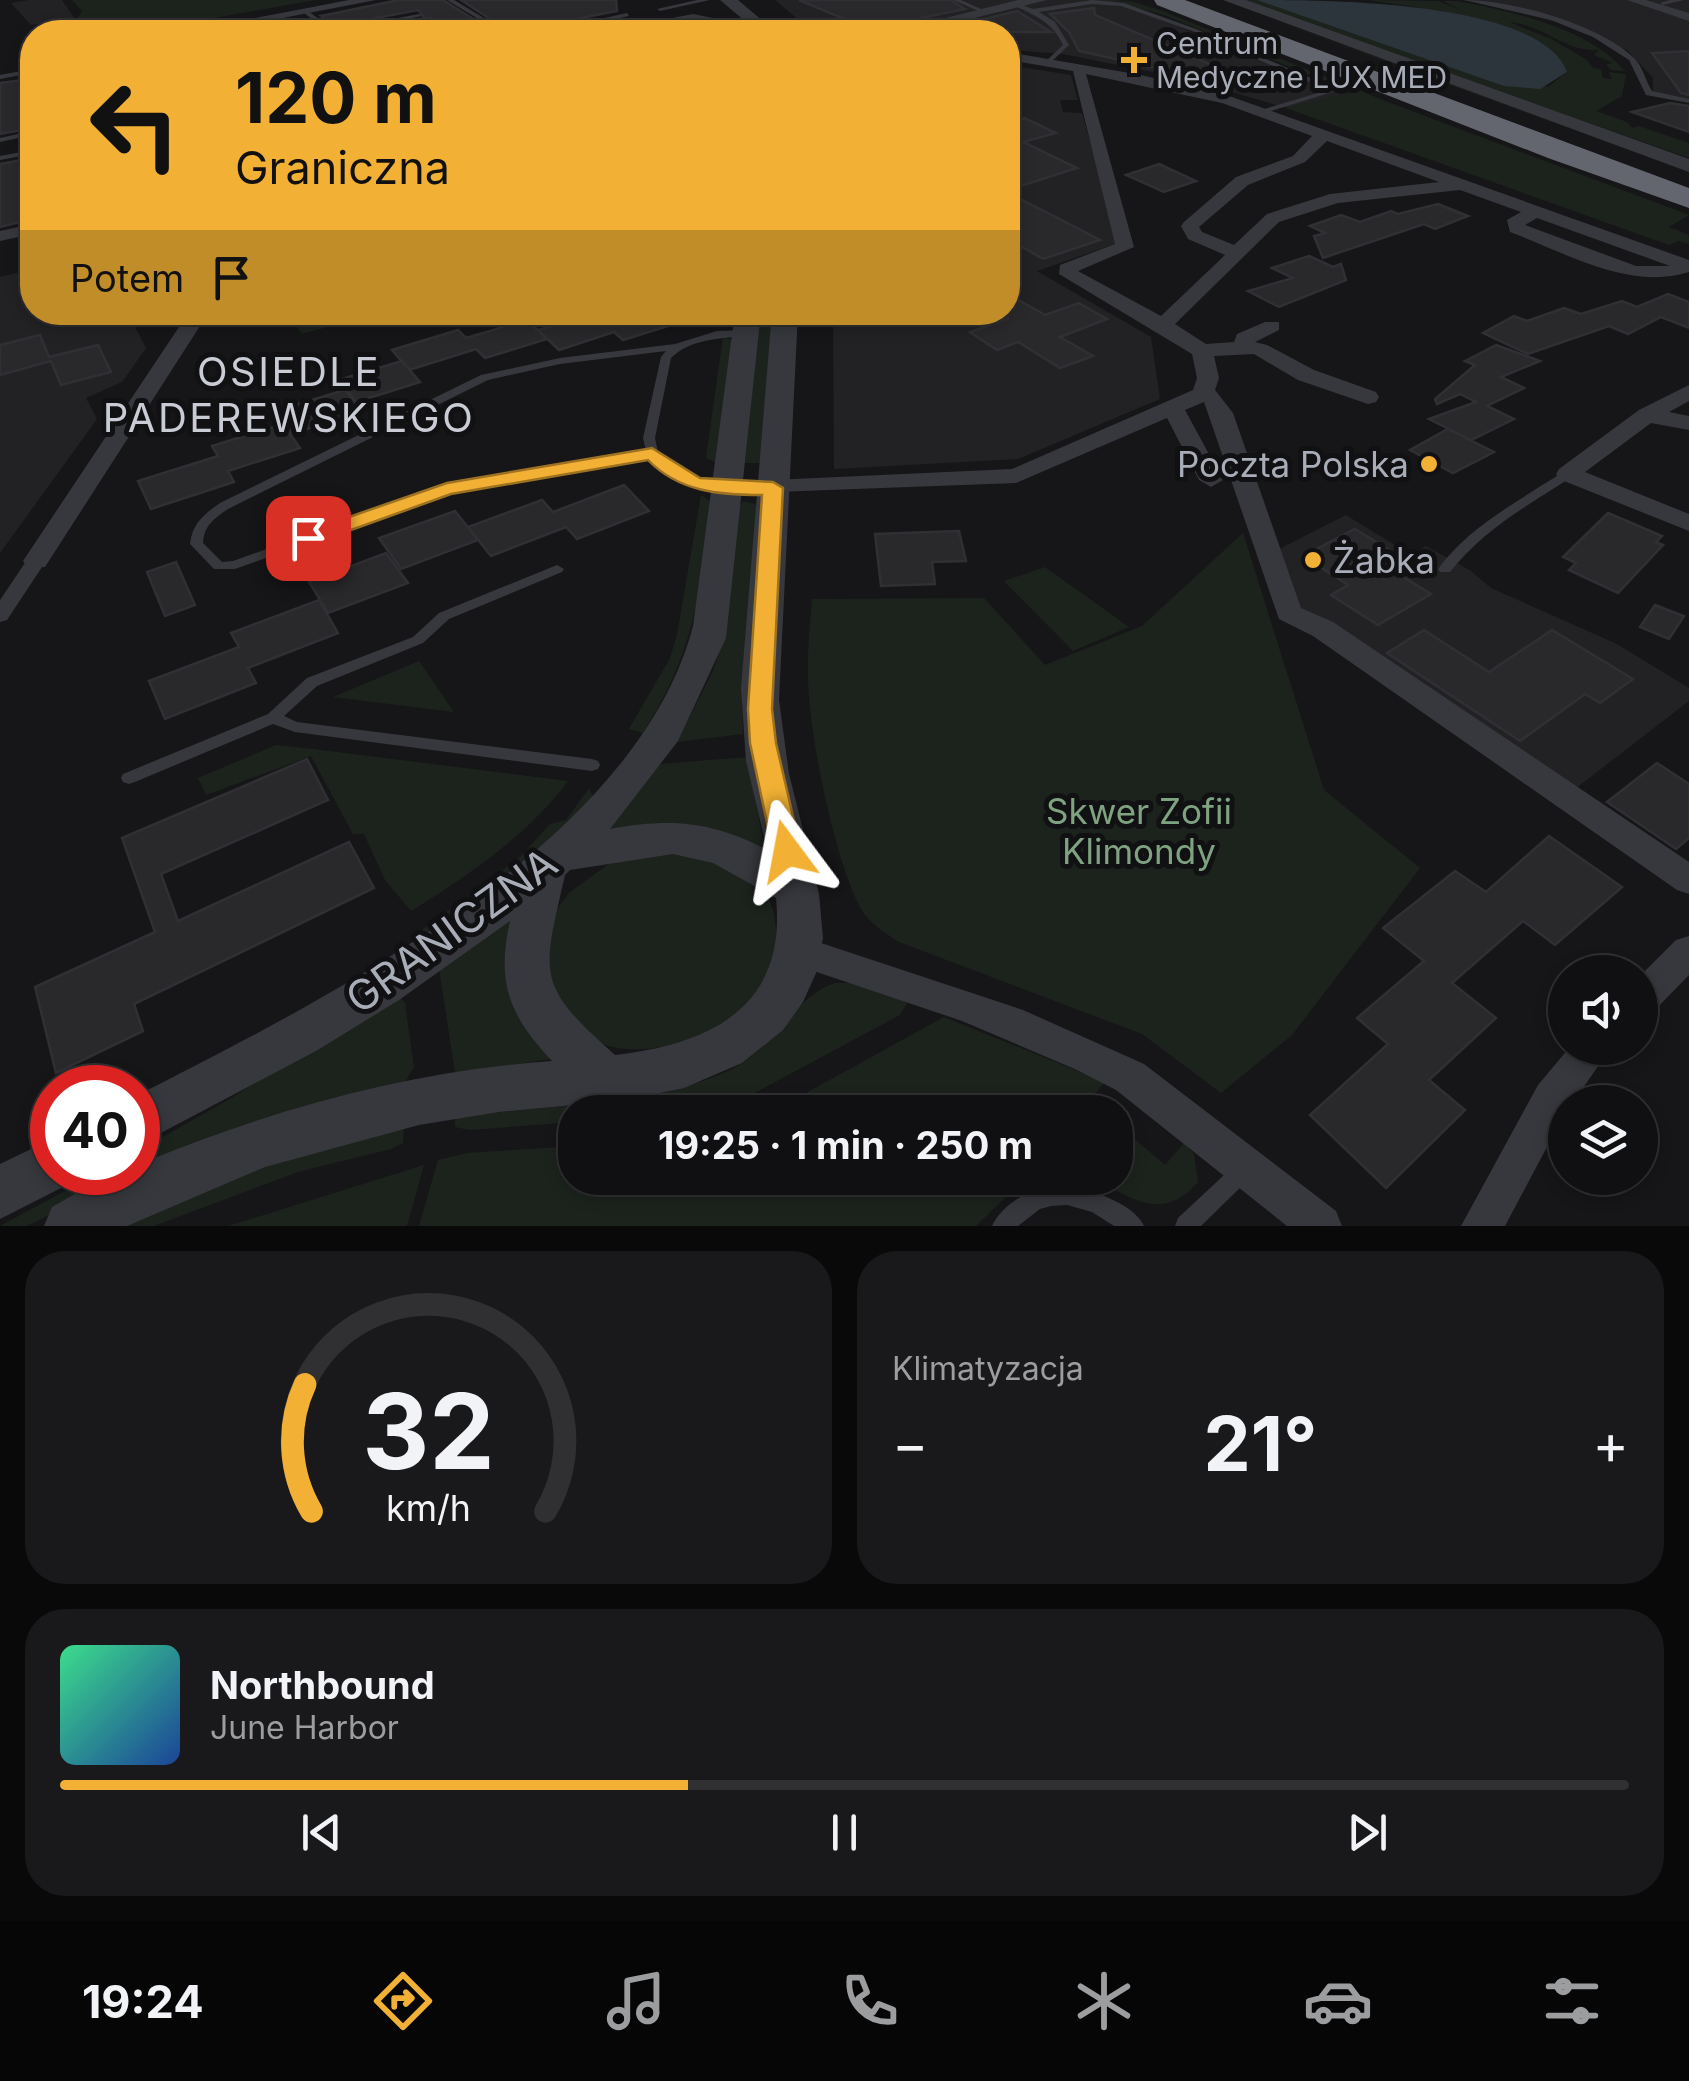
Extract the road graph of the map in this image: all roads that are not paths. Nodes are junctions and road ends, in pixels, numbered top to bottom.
1 (370, 0) edge
2 (450, 0) edge
3 (708, 0) edge
4 (728, 0) edge
5 (754, 0) edge
6 (956, 0) edge
7 (1141, 0) edge
8 (1165, 0) edge
9 (1201, 0) edge
10 (1231, 0) edge
11 (1467, 0) edge
12 (1632, 0) edge
13 (1681, 0) edge
14 (1657, 2) edge
15 (1029, 5) edge
16 (306, 12) junction
17 (985, 12) junction
18 (1689, 14) edge
19 (626, 15) dead end
20 (419, 16) dead end
21 (676, 19) junction
22 (262, 20) edge
23 (317, 20) edge
24 (398, 20) edge
25 (484, 20) edge
26 (601, 20) edge
27 (670, 20) edge
28 (711, 20) edge
29 (753, 20) edge
30 (777, 20) edge
31 (949, 20) edge
32 (1237, 28) junction
33 (1020, 58) edge
34 (1048, 62) junction
35 (1081, 68) junction
36 (1689, 101) edge
37 (1264, 112) junction
38 (1330, 135) junction
39 (1687, 169) edge
40 (1462, 183) junction
41 (1689, 199) edge
42 (1538, 211) junction
43 (1236, 253) junction
44 (1689, 266) edge
45 (190, 325) edge
46 (742, 325) edge
47 (747, 325) edge
48 (784, 325) edge
49 (1163, 325) junction
50 (1272, 326) dead end
51 (1246, 346) junction
52 (676, 347) junction
53 (1202, 351) junction
54 (1689, 392) edge
55 (1203, 394) junction
56 (1368, 397) dead end
57 (1172, 408) junction
58 (1647, 414) junction
59 (1689, 423) edge
60 (652, 454) junction
61 (1568, 474) junction
62 (1211, 480) dead end
63 (728, 488) junction
64 (773, 488) junction
65 (1689, 523) edge
66 (36, 561) joint
67 (556, 569) dead end
68 (1445, 569) dead end
69 (0, 615) edge
70 (272, 718) junction
71 (592, 765) dead end
72 (129, 778) dead end
73 (552, 861) junction
74 (1689, 880) edge
75 (794, 886) junction
76 (800, 951) junction
77 (1689, 951) edge
78 (1658, 982) edge
79 (1578, 1065) edge
80 (604, 1077) junction
81 (160, 1109) edge
82 (1245, 1168) junction
83 (30, 1176) edge
84 (0, 1192) edge
85 (70, 1226) edge
86 (1003, 1226) edge
87 (1133, 1226) edge
88 (1186, 1226) edge
89 (1320, 1226) edge
90 (1482, 1226) edge

1 - 16 street
2 - 25 lane
3 - 21 lane
4 - 29 street
5 - 30 street
6 - 17 lane
7 - 32 highway
8 - 32 highway
9 - 39 highway
10 - 39 street
11 - 36 lane
12 - 18 street
13 - 14 lane
14 - 18 street
15 - 17 street
15 - 34 lane
15 - 37 lane
16 - 22 street
16 - 23 lane
17 - 31 street
19 - 26 lane
20 - 24 lane
21 - 27 lane
21 - 28 lane
32 - 41 highway
33 - 34 street
34 - 35 street
35 - 37 street
35 - 49 street
37 - 38 street
38 - 40 street
38 - 43 street
40 - 42 street
40 - 43 street
42 - 44 street
42 - 44 street
43 - 49 street
45 - 66 street
46 - 52 lane, GRANICZNA
47 - 63 street, GRANICZNA
48 - 64 street
49 - 53 street
50 - 51 street
51 - 53 street
51 - 56 street
52 - 60 lane
52 - 60 lane, GRANICZNA
53 - 55 street
54 - 58 street
55 - 57 street
55 - 74 street
57 - 62 street
57 - 64 street
58 - 59 street
58 - 61 street
60 - 63 lane
61 - 65 street
61 - 68 lane
63 - 64 street
63 - 73 street, GRANICZNA
64 - 75 street
66 - 69 street
67 - 70 lane
70 - 71 lane
70 - 72 lane
73 - 75 street
73 - 80 street
73 - 81 street, GRANICZNA
75 - 76 street
76 - 80 street
76 - 82 street
77 - 78 street
79 - 90 street
80 - 85 street
82 - 88 lane
82 - 89 street
83 - 84 street
86 - 87 lane

